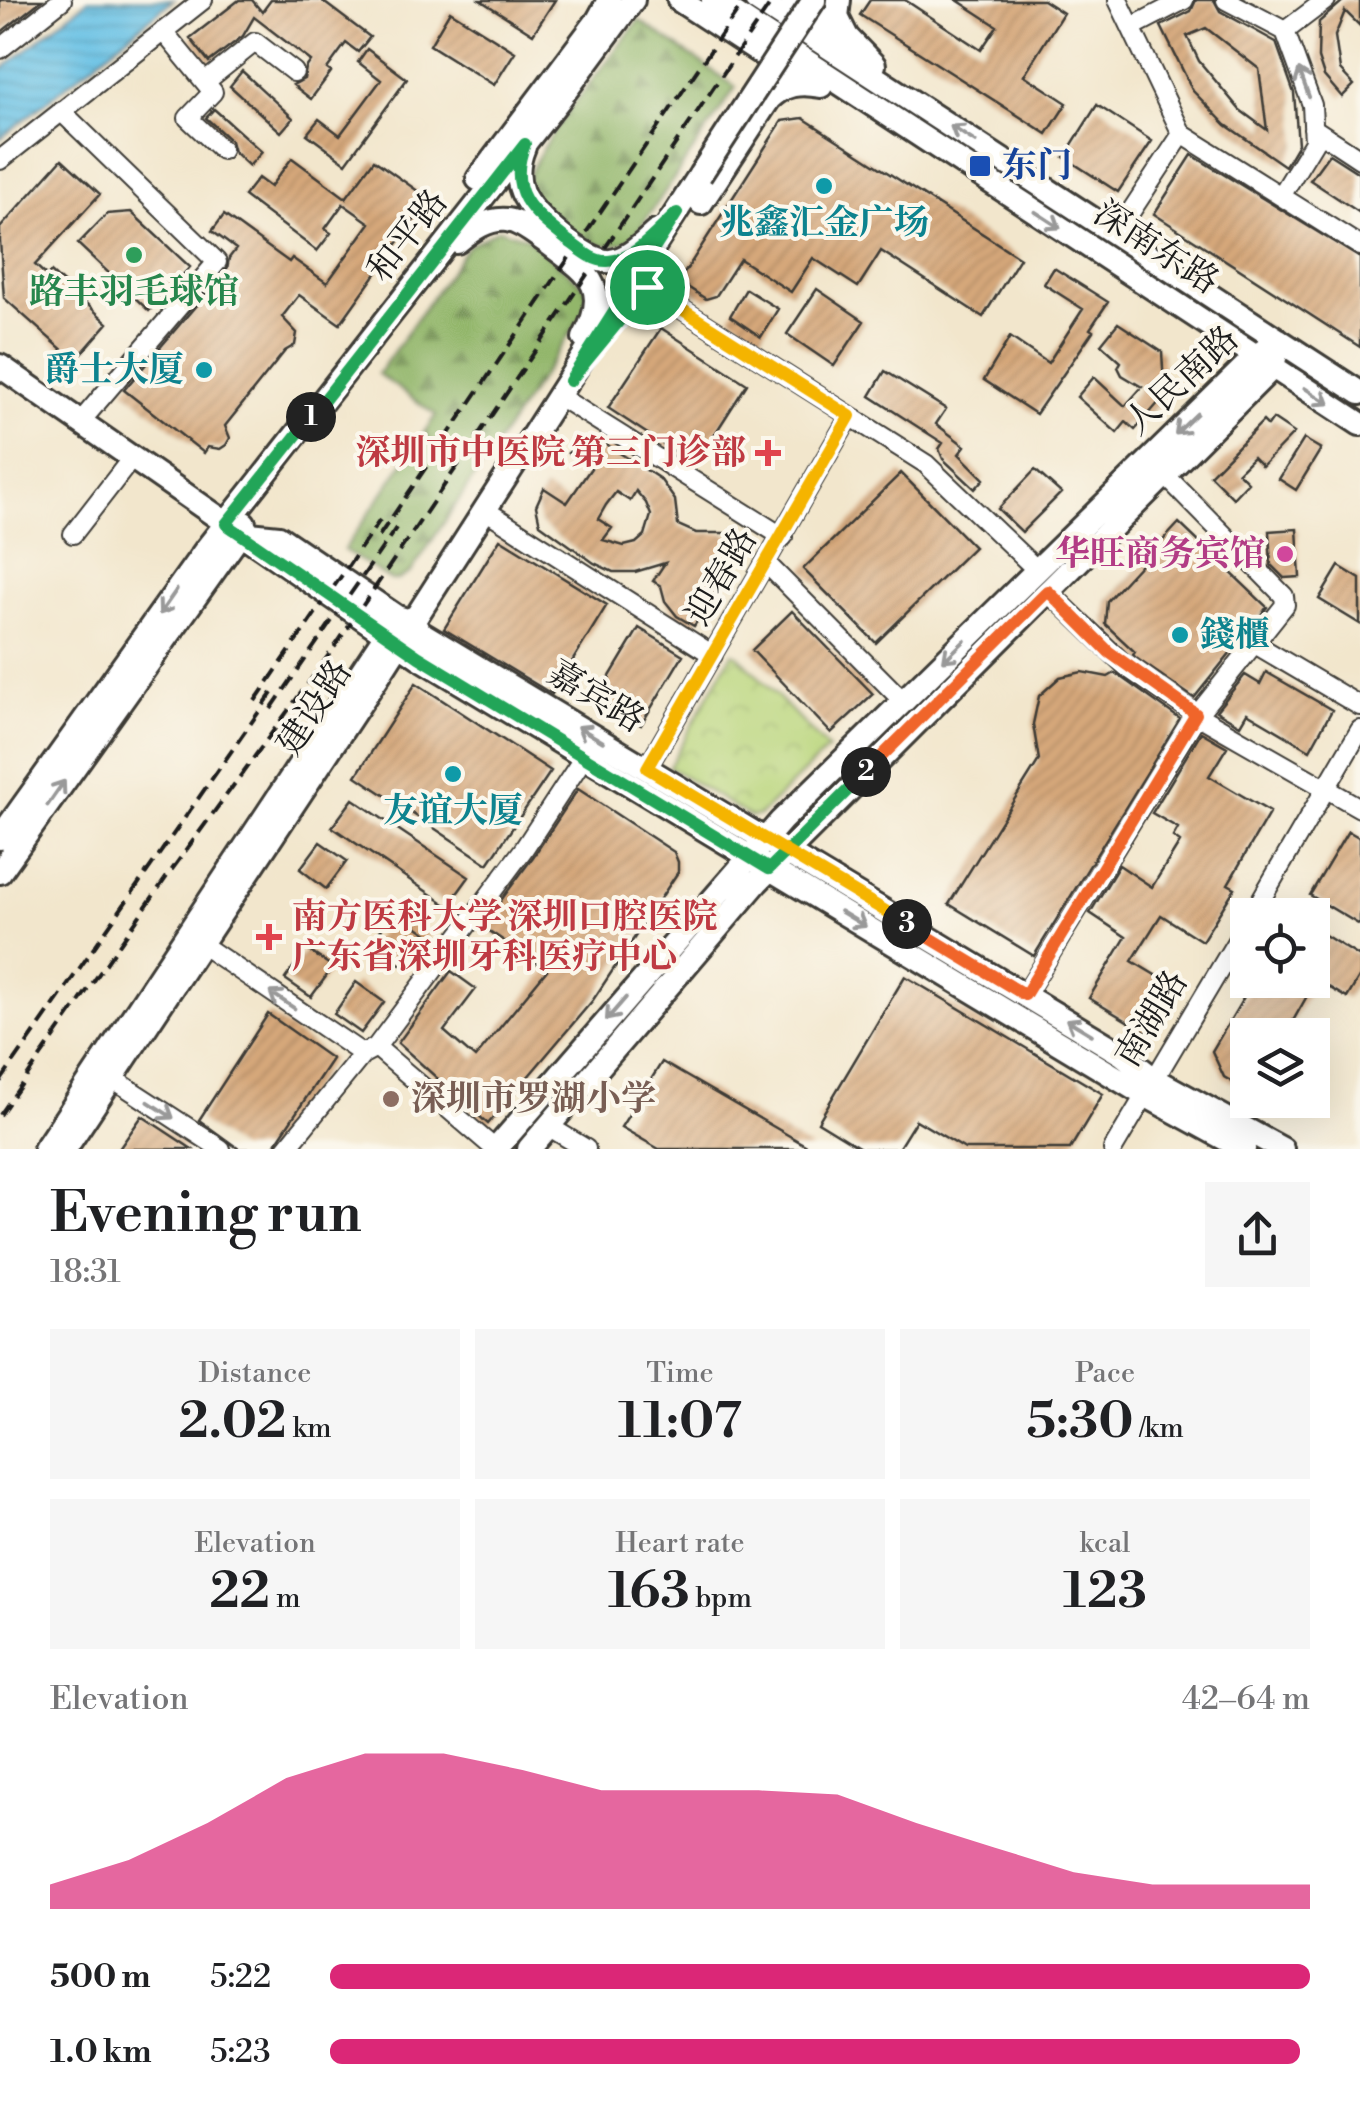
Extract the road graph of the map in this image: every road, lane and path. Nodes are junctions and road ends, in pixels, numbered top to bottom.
1 (62, 0) edge
2 (203, 0) edge
3 (608, 0) edge
4 (633, 0) edge
5 (679, 0) edge
6 (713, 0) edge
7 (756, 0) edge
8 (792, 0) edge
9 (814, 0) edge
10 (839, 0) edge
11 (1118, 0) edge
12 (1184, 0) edge
13 (1226, 0) edge
14 (1326, 0) edge
15 (1132, 27) junction
16 (163, 32) junction
17 (1285, 32) junction
18 (846, 38) junction
19 (0, 48) edge
20 (294, 72) dead end
21 (204, 82) junction
22 (821, 86) junction
23 (900, 93) junction
24 (879, 109) junction
25 (61, 111) junction
26 (1313, 128) junction
27 (1182, 134) junction
28 (525, 144) junction
29 (222, 150) dead end
30 (1360, 159) edge
31 (0, 160) edge
32 (1281, 196) junction
33 (677, 213) junction
34 (1116, 234) junction
35 (1360, 246) edge
36 (436, 257) junction
37 (647, 287) junction
38 (1279, 340) junction
39 (0, 350) edge
40 (1264, 361) junction
41 (0, 366) edge
42 (565, 389) junction
43 (1360, 393) edge
44 (88, 413) junction
45 (850, 416) junction
46 (546, 418) junction
47 (1360, 424) edge
48 (132, 458) junction
49 (1165, 475) junction
50 (486, 510) junction
51 (234, 523) junction
52 (72, 534) dead end
53 (783, 537) junction
54 (767, 564) junction
55 (1037, 570) junction
56 (1048, 591) junction
57 (414, 617) junction
58 (379, 642) junction
59 (1255, 644) junction
60 (714, 655) junction
61 (903, 701) junction
62 (1360, 706) edge
63 (1196, 714) junction
64 (1360, 730) edge
65 (584, 757) junction
66 (647, 768) junction
67 (1327, 788) junction
68 (1360, 808) edge
69 (0, 838) edge
70 (756, 847) junction
71 (786, 852) junction
72 (769, 869) junction
73 (0, 872) edge
74 (1262, 898) edge
75 (201, 944) junction
76 (1230, 952) edge
77 (1025, 995) junction
78 (369, 1051) junction
79 (112, 1078) junction
80 (1149, 1087) junction
81 (548, 1126) junction
82 (44, 1149) edge
83 (65, 1149) edge
84 (221, 1149) edge
85 (286, 1149) edge
86 (495, 1149) edge
87 (529, 1149) edge
88 (586, 1149) edge
89 (1113, 1149) edge
90 (1244, 1149) edge
91 (1282, 1149) edge

1 - 19 street
2 - 16 street
3 - 36 main road
4 - 28 main road, 和平路
5 - 22 main road
6 - 24 main road, 深南东路
7 - 23 main road, 深南东路
8 - 18 main road
9 - 33 main road, 建设路, bridge
10 - 18 main road
11 - 15 street
12 - 15 street
13 - 17 street
14 - 17 street
15 - 27 street
16 - 21 street
16 - 25 street
26 -> 17 street
18 - 23 main road
20 - 21 street
21 - 29 street
22 - 24 main road
22 - 37 main road
34 -> 23 main road, 深南东路
24 -> 40 main road, 深南东路
25 - 31 street
25 - 44 street
26 - 30 street
26 - 32 street
27 - 32 street
27 - 34 street
28 - 33 main road
28 - 36 main road, 和平路
32 - 35 street
33 - 42 main road, 建设路
34 - 38 main road, 深南东路
36 - 46 main road
36 - 51 main road, 和平路
37 - 42 main road
37 - 45 street
38 - 40 main road, 人民南路
38 - 43 main road, 深南东路
39 - 44 main road, 嘉宾路
40 -> 47 main road, 深南东路
40 - 49 main road, 人民南路
40 -> 55 main road, 人民南路
41 - 48 main road, 嘉宾路
42 - 46 main road, 建设路
42 - 53 street
44 - 51 main road, 嘉宾路
45 - 53 street, 迎春路
45 - 55 street
46 - 50 main road, 建设路
48 - 51 main road, 嘉宾路
48 - 52 street
49 - 56 main road, 人民南路
49 - 59 street
50 - 57 main road, 建设路
50 - 60 street
51 - 57 main road, 嘉宾路
51 - 58 main road, 嘉宾路
51 -> 69 main road, 和平路
73 -> 51 main road, 和平路
53 - 54 street, 迎春路
54 - 60 street, 迎春路
54 - 61 street
55 -> 61 main road, 人民南路
56 - 63 street
56 - 71 main road, 人民南路
57 - 58 main road, 建设路
66 -> 57 main road, 嘉宾路
58 - 65 main road, 嘉宾路
58 - 75 main road, 建设路
58 - 82 main road, 建设路
59 - 62 street
59 - 63 street
60 - 66 street, 迎春路
61 - 70 main road, 人民南路
63 - 67 street
63 - 77 street
64 - 67 street
65 - 70 main road, 嘉宾路
65 - 78 street
66 - 70 main road, 嘉宾路
67 - 68 street
67 - 74 street
70 - 71 main road, 嘉宾路
70 - 72 main road, 嘉宾路
70 -> 86 main road, 人民南路
71 - 72 main road, 人民南路
71 - 77 main road, 嘉宾路
72 -> 80 main road, 嘉宾路
72 - 81 main road, 人民南路
78 -> 75 street
75 - 79 main road, 建设路
76 - 80 street, 南湖路
80 -> 77 main road, 嘉宾路
78 - 85 street
78 - 86 street
79 - 83 main road, 建设路
79 -> 84 street
80 - 89 street, 南湖路
80 - 90 main road, 嘉宾路
80 - 91 main road, 嘉宾路
81 - 87 main road, 人民南路
81 - 88 street

